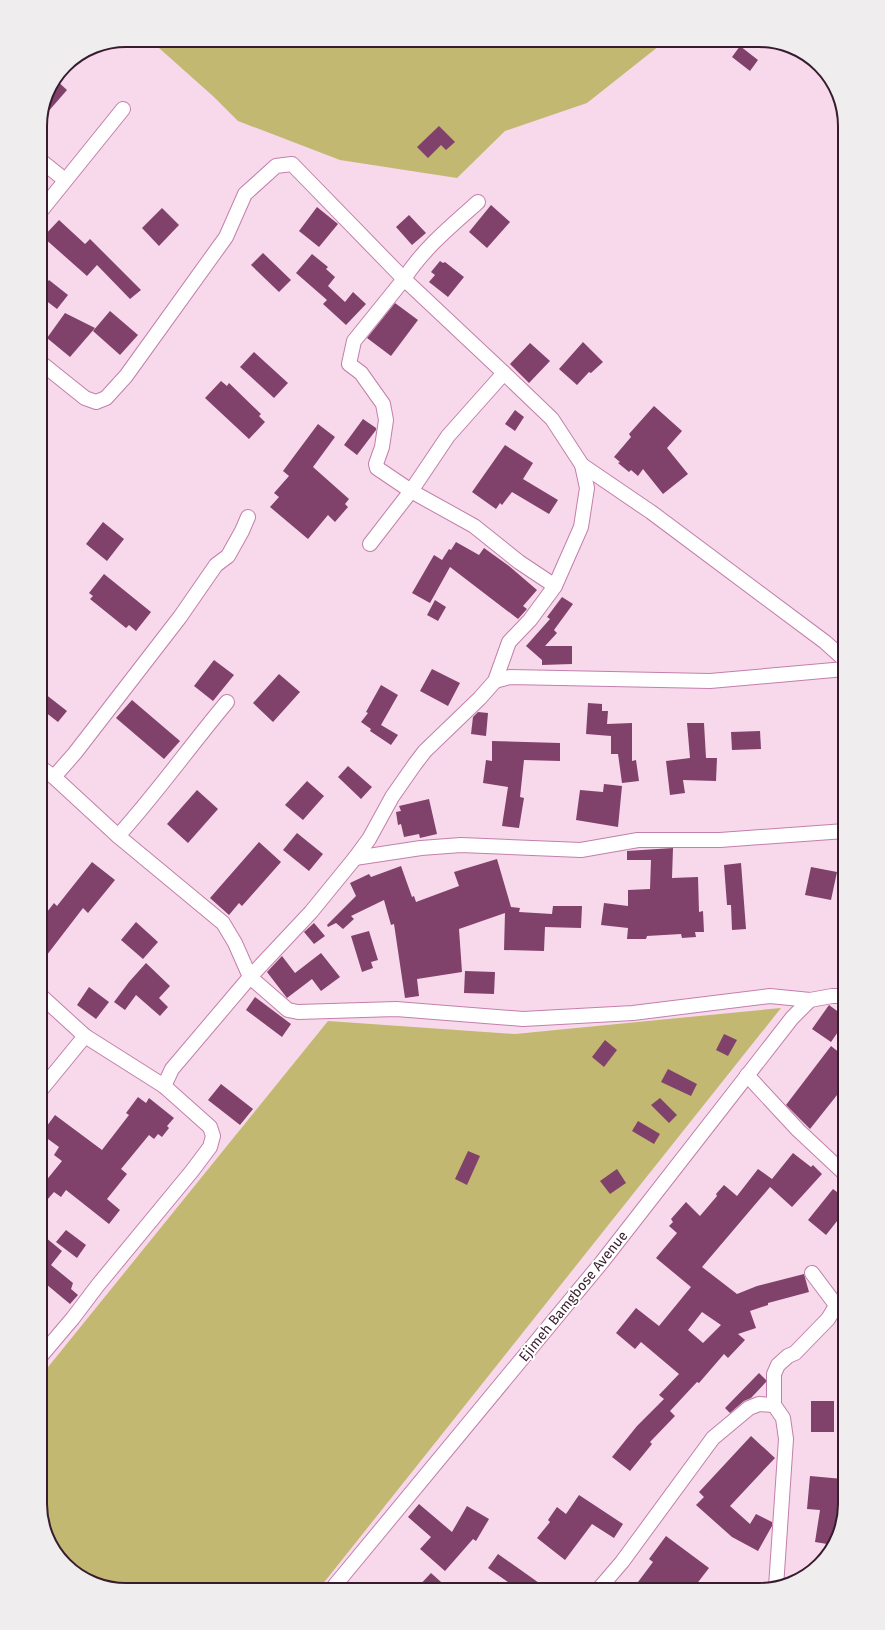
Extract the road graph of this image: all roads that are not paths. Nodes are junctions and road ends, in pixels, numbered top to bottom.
1 (123, 109) dead end
2 (47, 166) edge
3 (65, 180) junction
4 (478, 202) dead end
5 (47, 203) edge
6 (404, 278) junction
7 (47, 368) edge
8 (504, 373) junction
9 (582, 465) junction
10 (411, 491) junction
11 (248, 517) dead end
12 (370, 544) dead end
13 (555, 586) junction
14 (838, 654) edge
15 (838, 670) edge
16 (495, 681) junction
17 (227, 702) dead end
18 (47, 772) edge
19 (54, 777) junction
20 (838, 832) edge
21 (118, 836) junction
22 (355, 858) junction
23 (250, 976) junction
24 (838, 996) edge
25 (810, 1000) junction
26 (47, 1002) edge
27 (84, 1036) junction
28 (747, 1075) junction
29 (47, 1083) edge
30 (164, 1086) junction
31 (838, 1167) edge
32 (812, 1273) dead end
33 (838, 1308) edge
34 (838, 1314) edge
35 (47, 1349) edge
36 (774, 1405) junction
37 (776, 1581) edge
38 (337, 1583) edge
39 (604, 1583) edge

1 - 3 street
2 - 3 street
3 - 5 street
4 - 6 street
6 - 7 street
6 - 8 street
6 - 10 street
8 - 9 street
8 - 10 street
9 - 13 street
9 - 14 street
10 - 12 street
10 - 13 street
11 - 19 street
13 - 16 street
15 - 16 street
16 - 22 street
17 - 21 street
18 - 19 street
19 - 21 street
20 - 22 street
21 - 23 street
22 - 23 street
23 - 25 street
23 - 30 street
24 - 25 street
25 - 28 street, Ejimeh Bamgbose Avenue
26 - 27 street
27 - 29 street
27 - 30 street
28 - 31 street
28 - 38 street, Ejimeh Bamgbose Avenue
30 - 35 street
32 - 33 street
34 - 36 street
36 - 37 street
36 - 39 street

